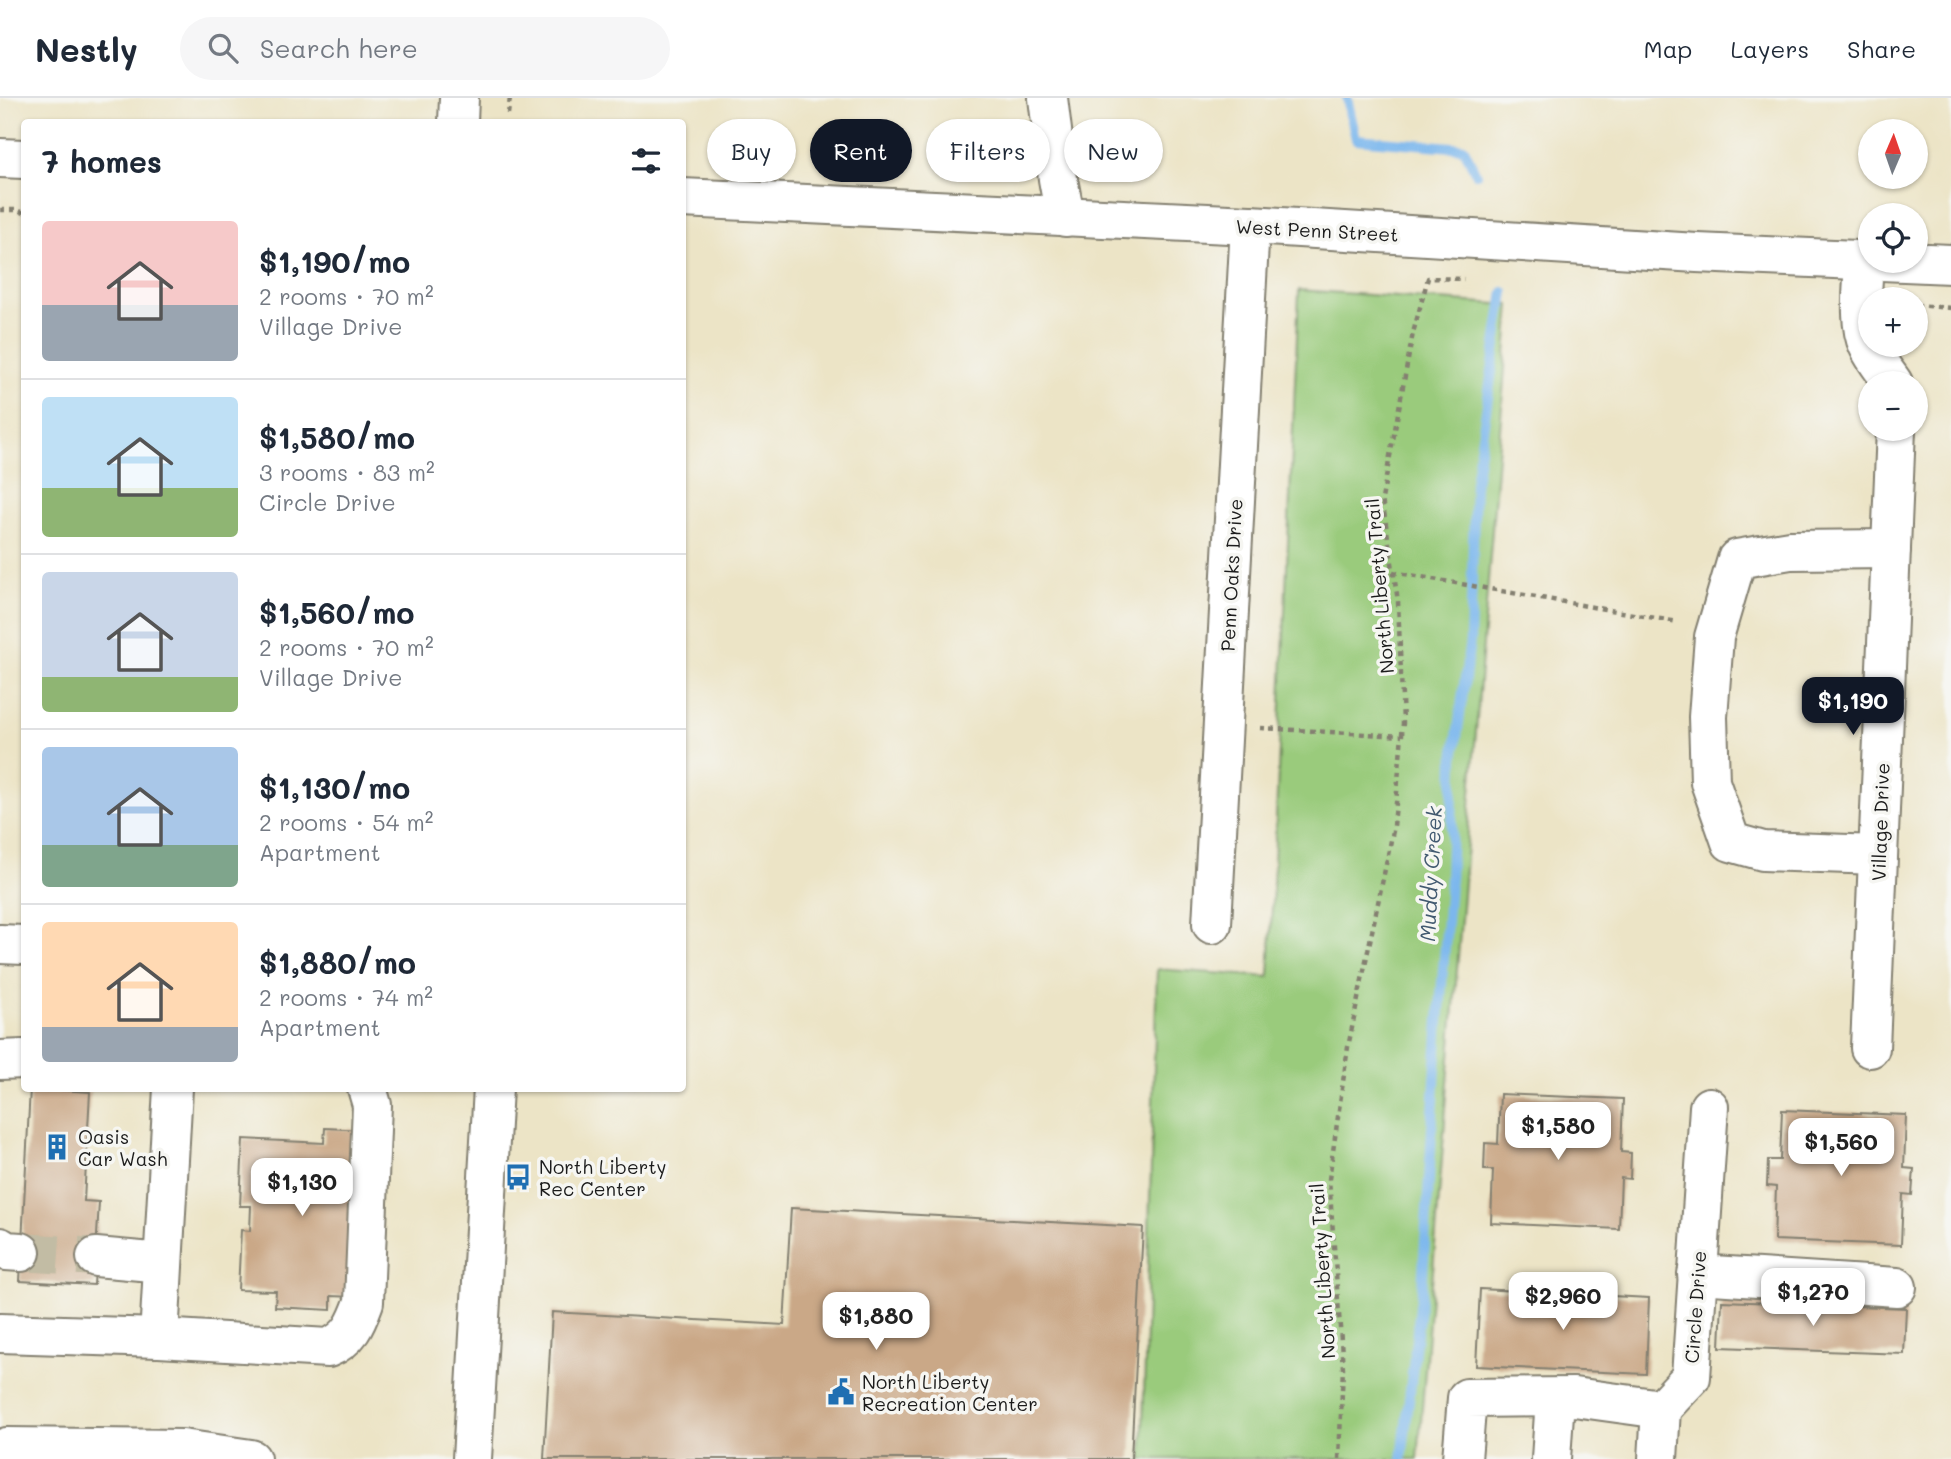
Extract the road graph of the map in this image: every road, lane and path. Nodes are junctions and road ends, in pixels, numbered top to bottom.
1 (459, 98) edge
2 (510, 98) edge
3 (1043, 100) edge
4 (508, 114) dead end
5 (458, 119) edge
6 (0, 158) edge
7 (21, 159) edge
8 (686, 198) edge
9 (0, 210) edge
10 (21, 212) edge
11 (1065, 217) junction
12 (1250, 225) junction
13 (1858, 261) edge
14 (1928, 263) edge
15 (1951, 264) edge
16 (1863, 273) edge
17 (1469, 280) dead end
18 (1928, 306) edge
19 (1951, 308) edge
20 (1885, 371) edge
21 (1896, 441) edge
22 (1891, 549) junction
23 (1393, 572) junction
24 (1716, 629) junction
25 (1223, 726) junction
26 (1402, 736) junction
27 (1878, 855) junction
28 (1212, 924) dead end
29 (0, 944) edge
30 (21, 945) edge
31 (1870, 1048) dead end
32 (21, 1059) edge
33 (0, 1060) edge
34 (173, 1092) edge
35 (368, 1092) edge
36 (493, 1092) edge
37 (1709, 1107) dead end
38 (96, 1257) tunnel mouth
39 (163, 1263) junction
40 (1697, 1274) junction
41 (1897, 1287) dead end
42 (0, 1334) edge
43 (159, 1338) junction
44 (1555, 1398) junction
45 (1661, 1409) junction
46 (0, 1453) edge
47 (102, 1454) edge
48 (251, 1459) edge
49 (472, 1459) edge
50 (1339, 1459) edge
51 (1462, 1459) edge
52 (1551, 1459) edge
53 (1658, 1459) edge

1 - 5 street
2 - 4 path
3 - 11 street
6 - 7 street
8 - 11 street, West Penn Street
9 - 10 path
11 - 12 street, West Penn Street
12 - 13 street, West Penn Street
12 - 25 street, Penn Oaks Drive
14 - 15 street, West Penn Street
16 - 20 street
17 - 23 path, North Liberty Trail
18 - 19 path
21 - 22 street, Village Drive
22 - 24 street
22 - 27 street, Village Drive
23 - 24 path
23 - 26 path, North Liberty Trail
24 - 27 street
25 - 26 path
25 - 28 street, Penn Oaks Drive
26 - 50 path, North Liberty Trail
27 - 31 street, Village Drive
29 - 30 street
32 - 33 street
34 - 39 street
35 - 43 street
36 - 49 street
37 - 40 street, Circle Drive
38 - 39 street
39 - 43 street
40 - 41 street
40 - 45 street, Circle Drive
42 - 43 street
44 - 45 street
44 - 51 street
44 - 52 street
45 - 53 street
46 - 47 street
47 - 48 street

